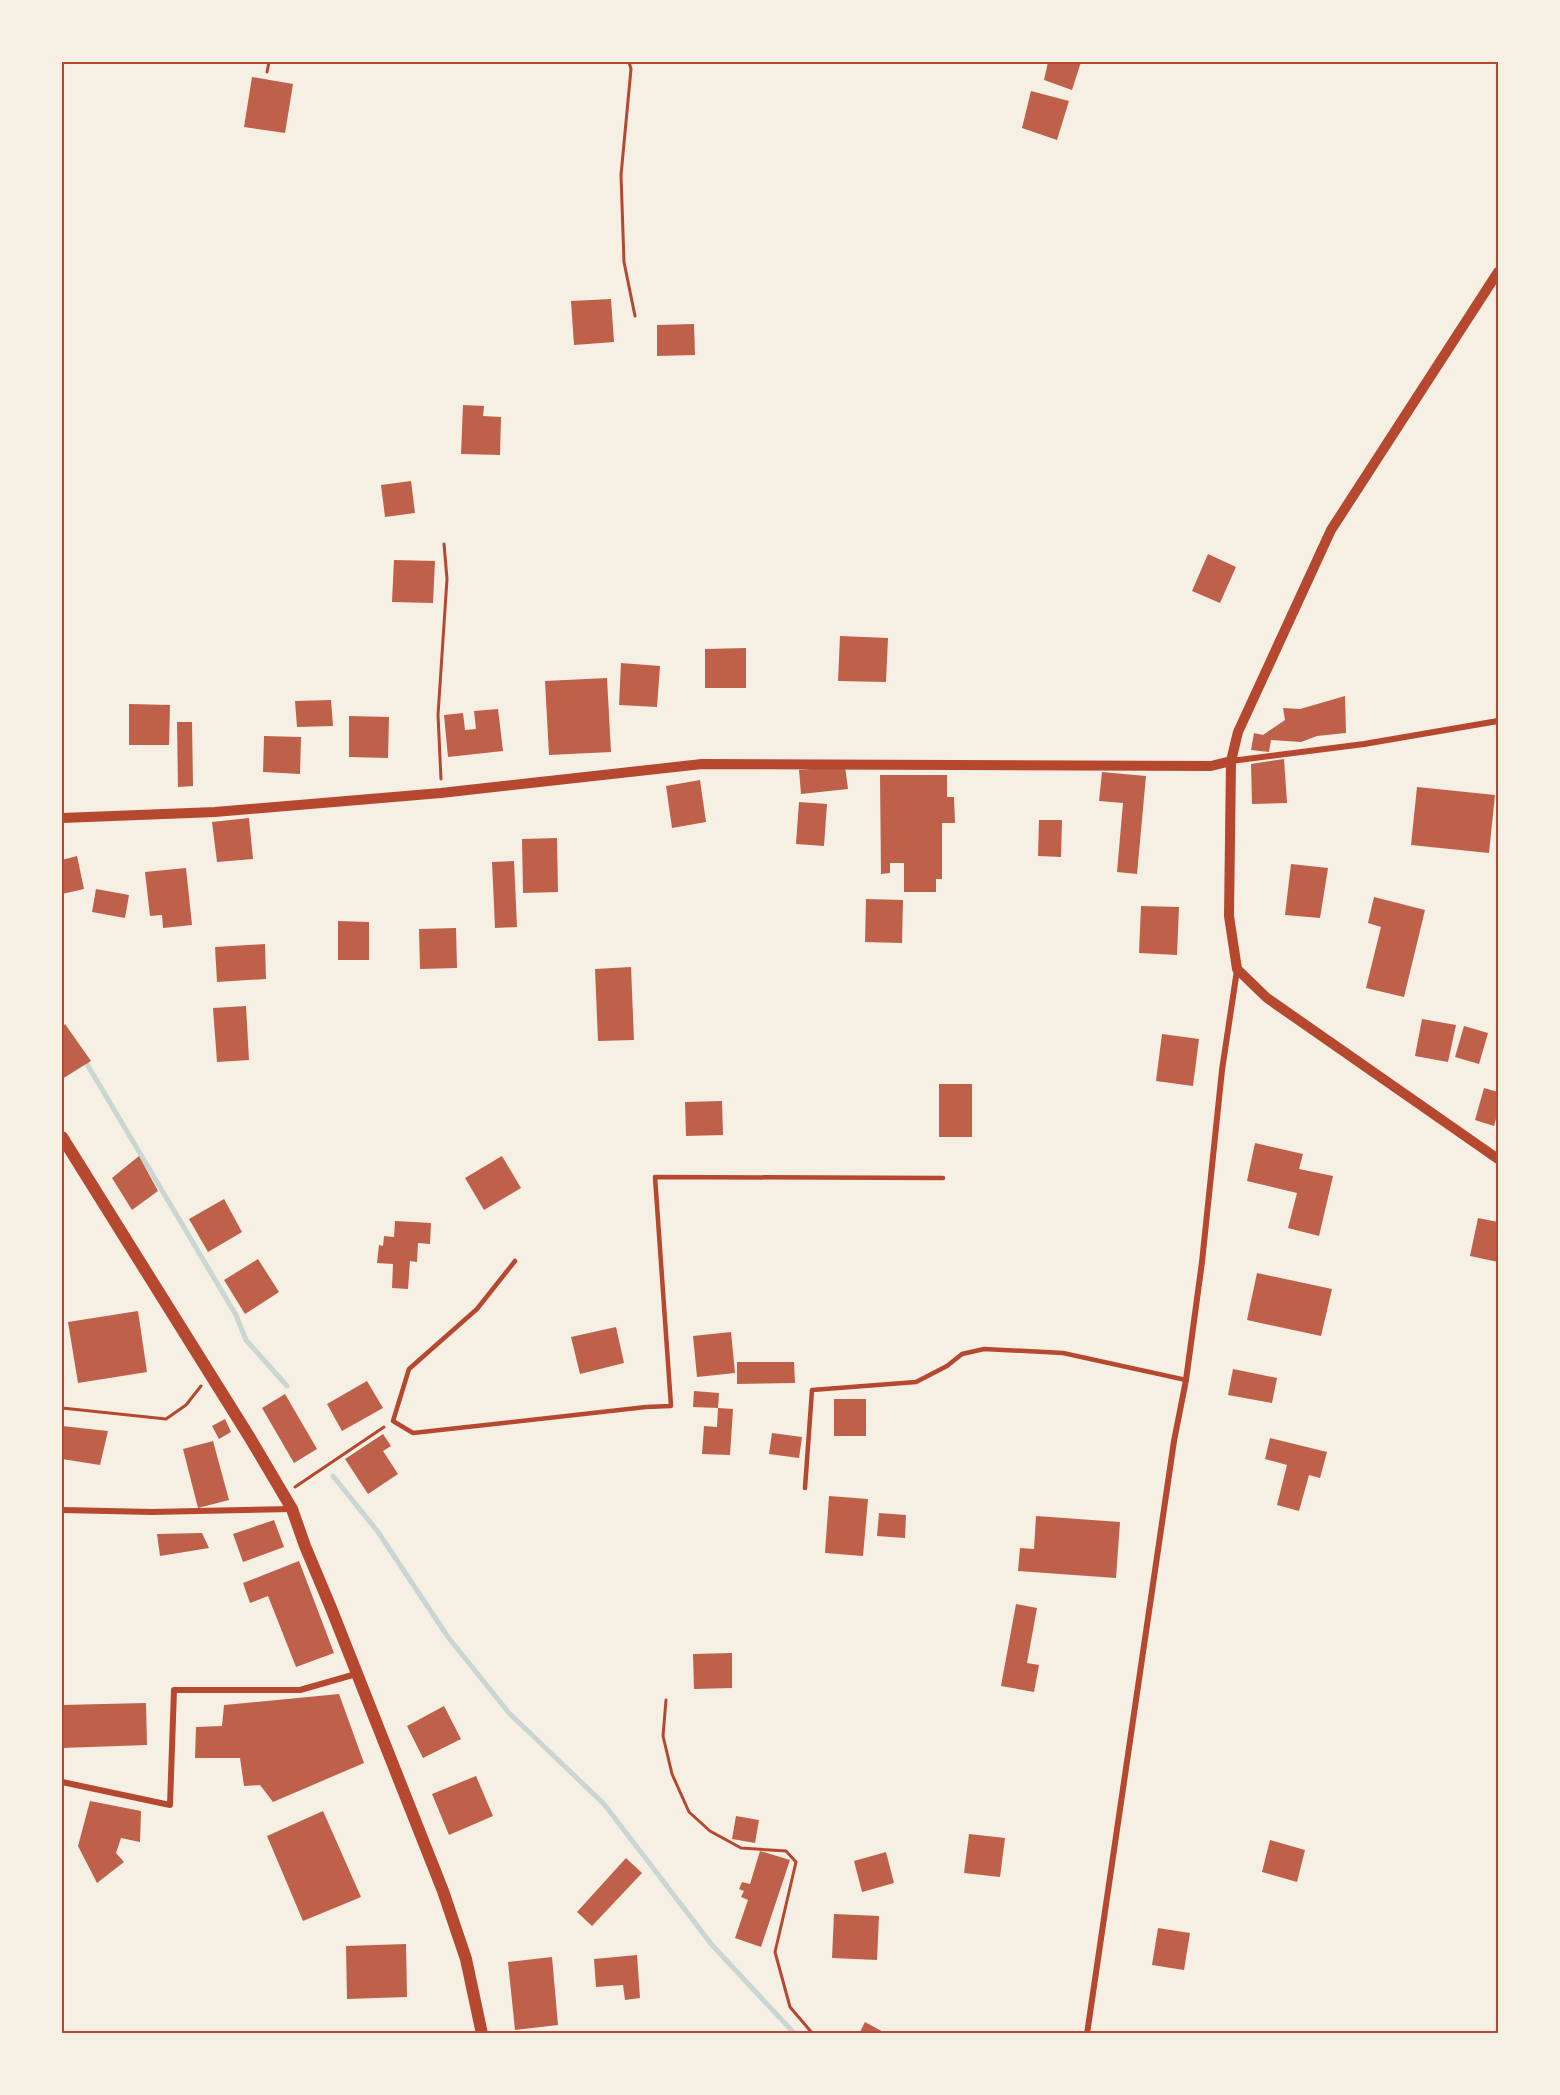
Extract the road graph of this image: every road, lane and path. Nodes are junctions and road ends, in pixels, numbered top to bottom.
1 (269, 62) edge
2 (629, 62) edge
3 (267, 72) dead end
4 (1498, 272) edge
5 (635, 316) dead end
6 (444, 544) dead end
7 (1498, 721) edge
8 (1231, 761) junction
9 (441, 793) junction
10 (62, 818) edge
11 (1237, 969) junction
12 (62, 1137) edge
13 (1498, 1159) edge
14 (943, 1178) dead end
15 (515, 1262) dead end
16 (210, 1374) junction
17 (1186, 1380) junction
18 (62, 1408) edge
19 (393, 1421) junction
20 (805, 1488) dead end
21 (284, 1494) junction
22 (292, 1509) junction
23 (62, 1510) edge
24 (356, 1674) junction
25 (666, 1700) dead end
26 (62, 1782) edge
27 (482, 2034) edge
28 (813, 2034) edge
29 (1087, 2034) edge

1 - 3 path
2 - 5 path
4 - 8 street
6 - 9 path
7 - 8 street
8 - 9 street
8 - 11 street
9 - 10 street
11 - 13 street
11 - 17 street
12 - 16 main road
14 - 19 lane
15 - 19 lane
16 - 18 path
16 - 21 main road
17 - 20 lane
17 - 29 street
19 - 21 path
21 - 22 main road
22 - 23 street
22 - 24 main road
24 - 26 street
24 - 27 main road
25 - 28 path

